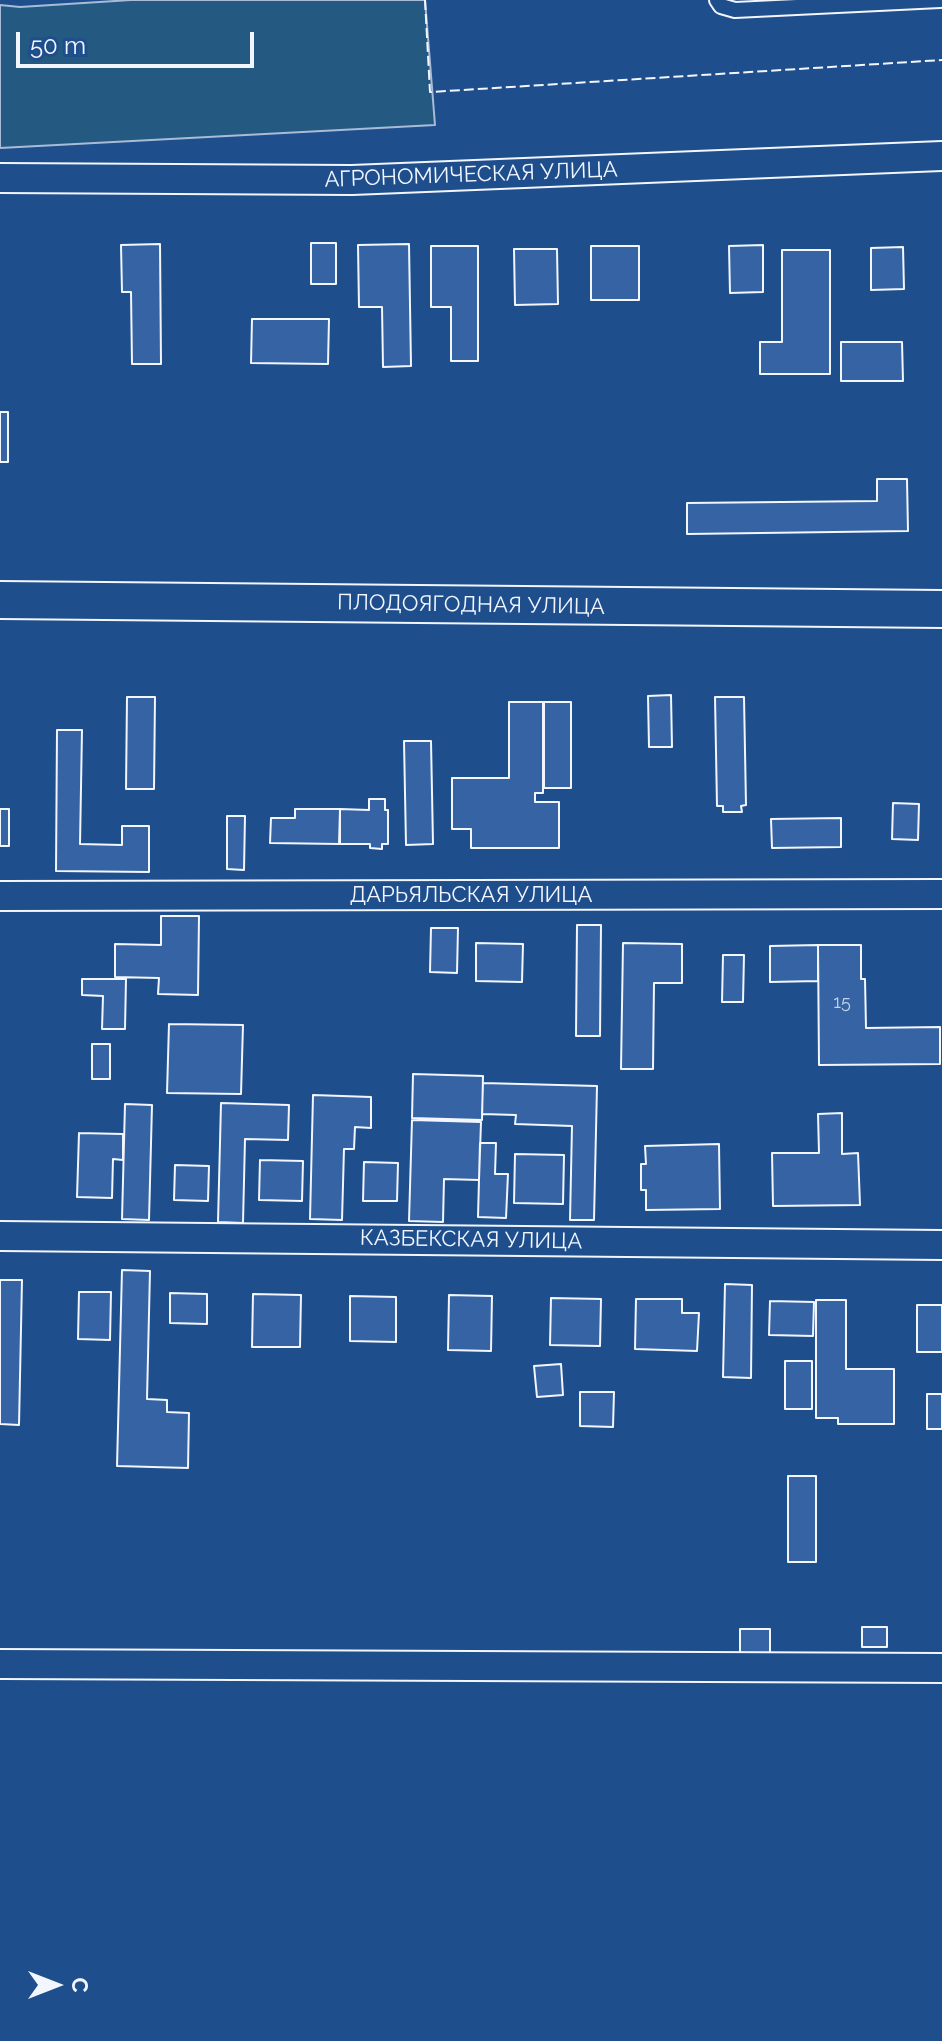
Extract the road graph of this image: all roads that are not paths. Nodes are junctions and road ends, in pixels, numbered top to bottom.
1 (717, 0) edge
2 (940, 0) edge
3 (942, 156) edge
4 (0, 178) edge
5 (0, 600) edge
6 (942, 609) edge
7 (942, 894) edge
8 (0, 896) edge
9 (0, 1236) edge
10 (942, 1245) edge
11 (0, 1664) edge
12 (942, 1668) edge

1 - 2 lane
3 - 4 street, АГРОНОМИЧЕСКАЯ УЛИЦА
5 - 6 street, ПЛОДОЯГОДНАЯ УЛИЦА
7 - 8 street, ДАРЬЯЛЬСКАЯ УЛИЦА
9 - 10 street, КАЗБЕКСКАЯ УЛИЦА
11 - 12 street

